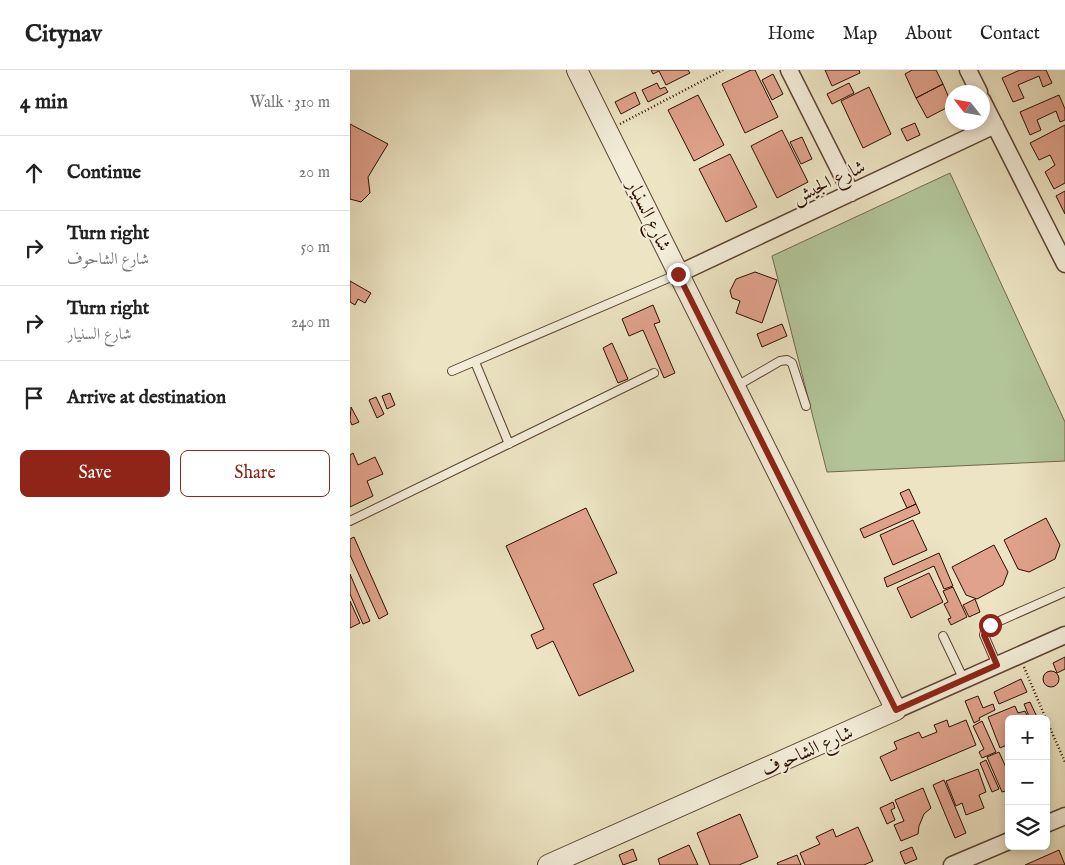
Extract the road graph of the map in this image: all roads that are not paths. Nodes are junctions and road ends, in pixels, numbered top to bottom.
1 (578, 70) edge
2 (789, 70) edge
3 (968, 70) edge
4 (976, 85) edge
5 (990, 117) edge
6 (994, 125) junction
7 (851, 193) junction
8 (1065, 264) edge
9 (678, 274) junction
10 (474, 362) junction
11 (452, 371) dead end
12 (654, 373) dead end
13 (735, 388) junction
14 (806, 406) dead end
15 (509, 444) junction
16 (350, 521) edge
17 (1065, 592) edge
18 (1065, 635) edge
19 (943, 636) dead end
20 (997, 665) junction
21 (964, 680) junction
22 (896, 710) junction
23 (1065, 816) edge
24 (1050, 822) edge
25 (1005, 843) edge
26 (551, 864) edge
27 (952, 865) edge

1 - 9 street, شارع السنيار
2 - 7 street
3 - 4 street
5 - 6 street
6 - 7 street, شارع الجيش
6 - 8 street
7 - 9 street, شارع الجيش
9 - 10 lane
9 - 13 street, شارع السنيار
10 - 11 lane
10 - 15 lane
12 - 15 lane
13 - 14 lane
13 - 22 street, شارع السنيار
15 - 16 lane
17 - 20 lane
18 - 20 street, شارع الشاحوف
19 - 21 lane
20 - 21 street, شارع الشاحوف
21 - 22 street, شارع الشاحوف
22 - 26 street, شارع الشاحوف
23 - 24 street
25 - 27 street

